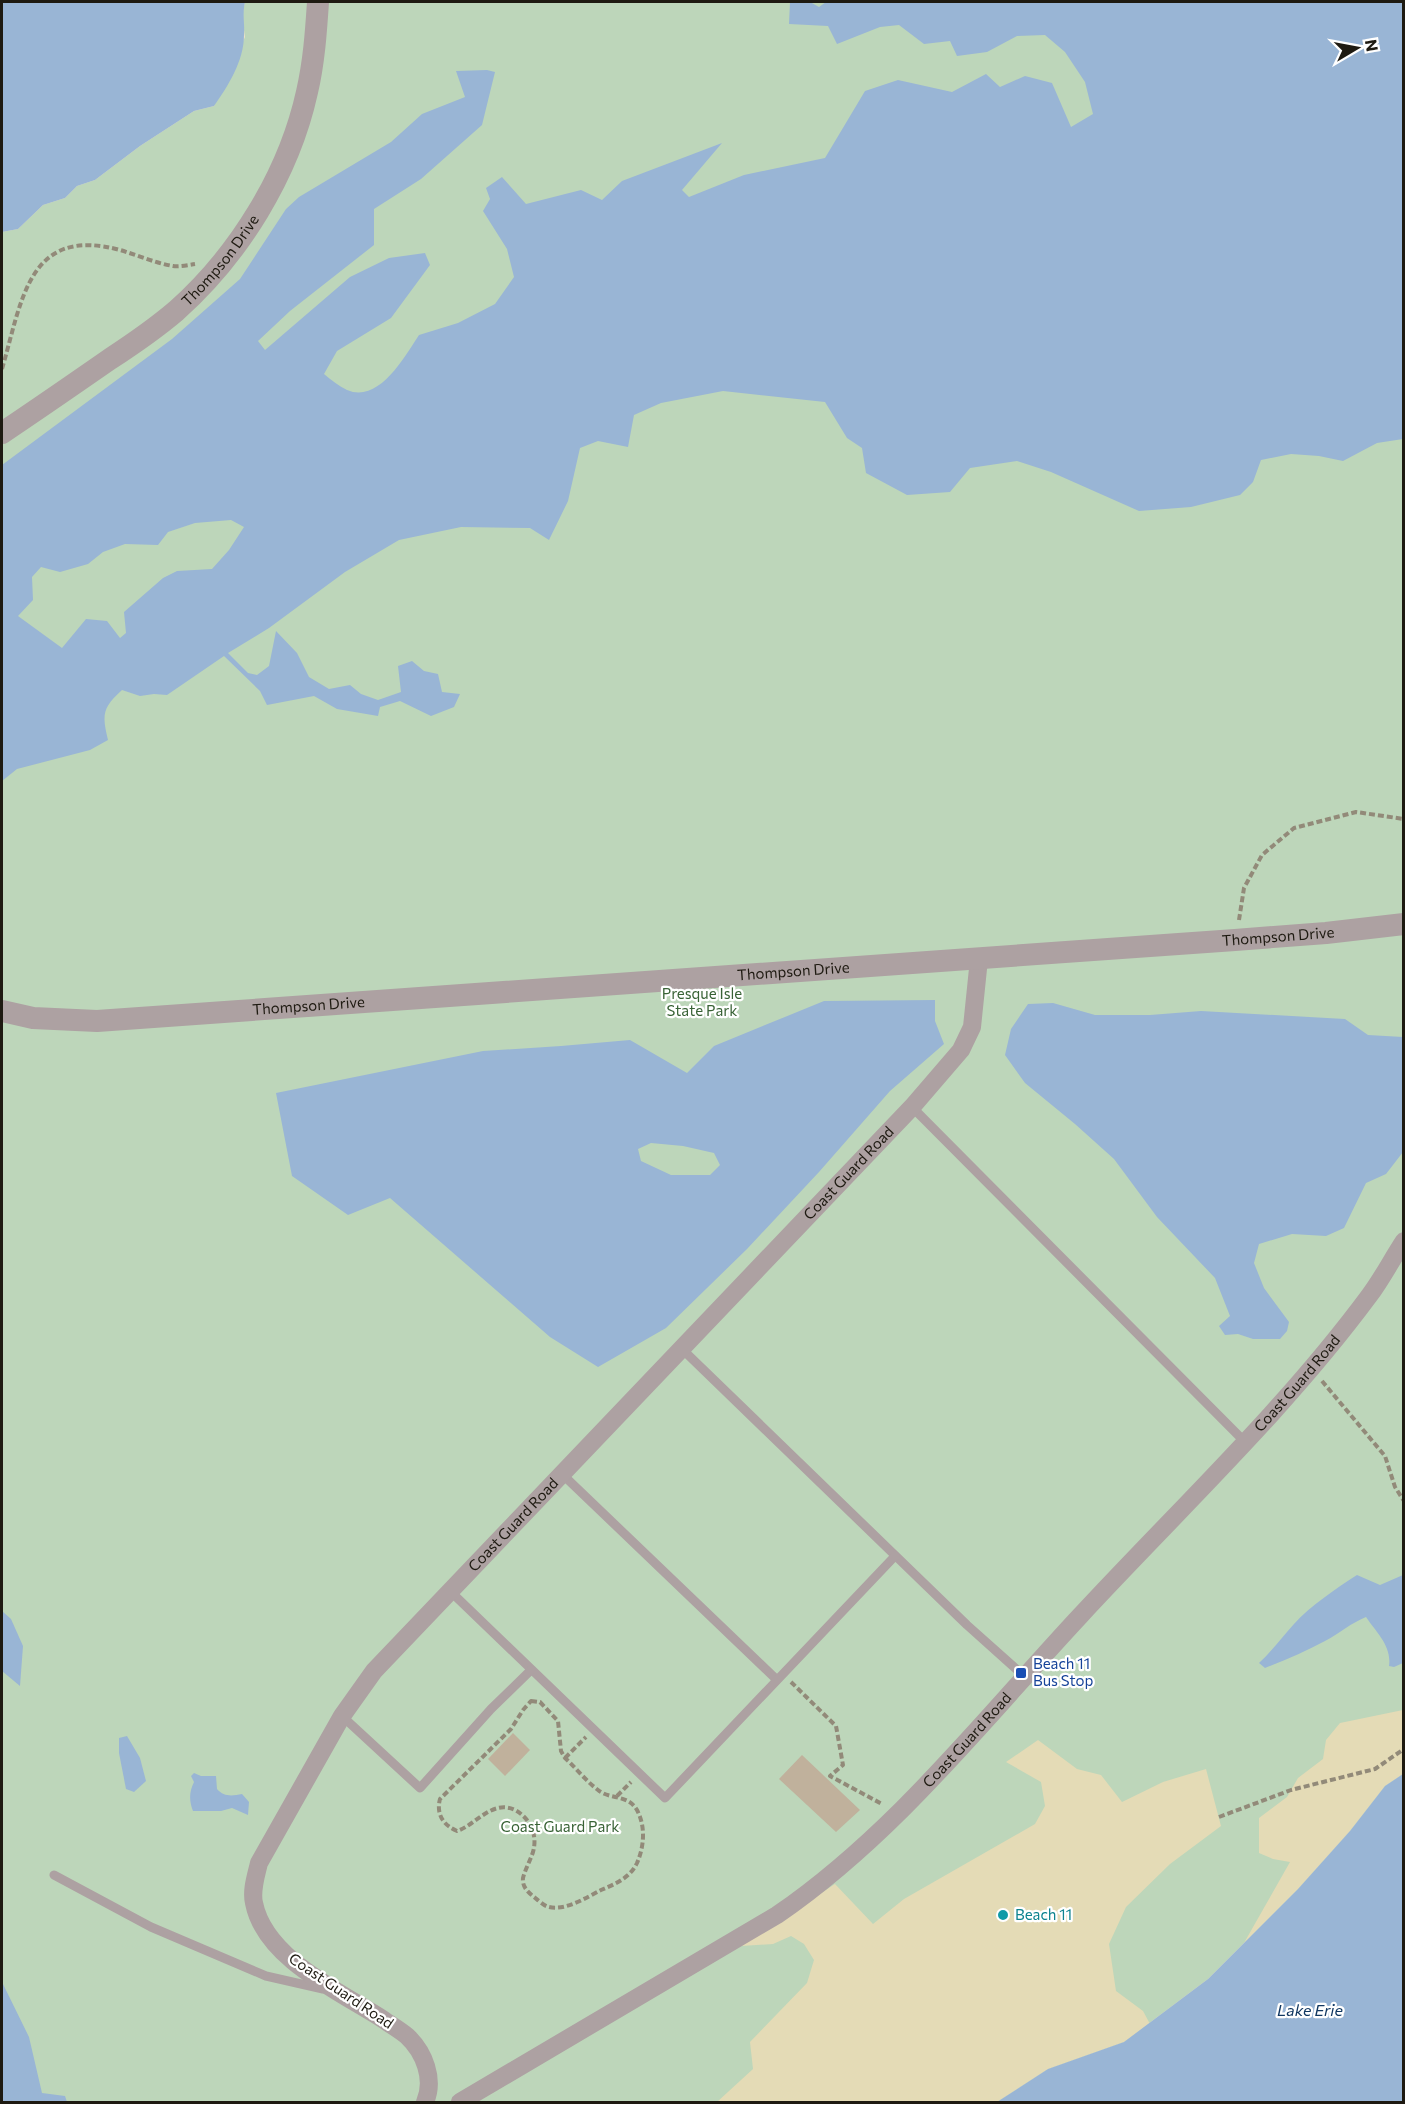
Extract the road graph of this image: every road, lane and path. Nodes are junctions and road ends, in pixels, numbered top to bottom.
1 (318, 2) edge
2 (195, 264) dead end
3 (2, 369) edge
4 (2, 434) edge
5 (1404, 819) edge
6 (1404, 924) edge
7 (1235, 940) junction
8 (980, 959) junction
9 (2, 1011) edge
10 (912, 1107) junction
11 (1404, 1241) edge
12 (680, 1348) junction
13 (1311, 1369) junction
14 (1246, 1443) junction
15 (561, 1473) junction
16 (1404, 1501) edge
17 (895, 1556) junction
18 (449, 1590) junction
19 (531, 1670) junction
20 (779, 1676) junction
21 (1024, 1676) junction
22 (342, 1716) junction
23 (590, 1733) dead end
24 (1404, 1749) edge
25 (565, 1758) junction
26 (634, 1779) dead end
27 (617, 1796) junction
28 (898, 1813) junction
29 (1219, 1817) dead end
30 (54, 1875) dead end
31 (338, 1992) junction
32 (425, 2103) edge
33 (460, 2103) edge

1 - 4 street, Thompson Drive
2 - 3 path
5 - 7 path
6 - 7 street, Thompson Drive
7 - 8 street, Thompson Drive
8 - 9 street, Thompson Drive
8 - 10 street, Coast Guard Road
10 - 12 street, Coast Guard Road
10 - 14 lane
11 - 13 street, Coast Guard Road
12 - 15 street, Coast Guard Road
12 - 17 lane
13 - 14 street, Coast Guard Road
13 - 16 path
14 - 21 street, Coast Guard Road
15 - 18 street, Coast Guard Road
15 - 20 lane
17 - 20 lane
17 - 21 lane
18 - 19 lane
18 - 22 street, Coast Guard Road
19 - 20 lane
19 - 22 lane
20 - 28 path
21 - 28 street, Coast Guard Road
22 - 31 street, Coast Guard Road
23 - 25 path
24 - 29 path
25 - 27 path
25 - 27 path
26 - 27 path
28 - 33 street, Coast Guard Road
30 - 31 lane
31 - 32 street, Coast Guard Road

